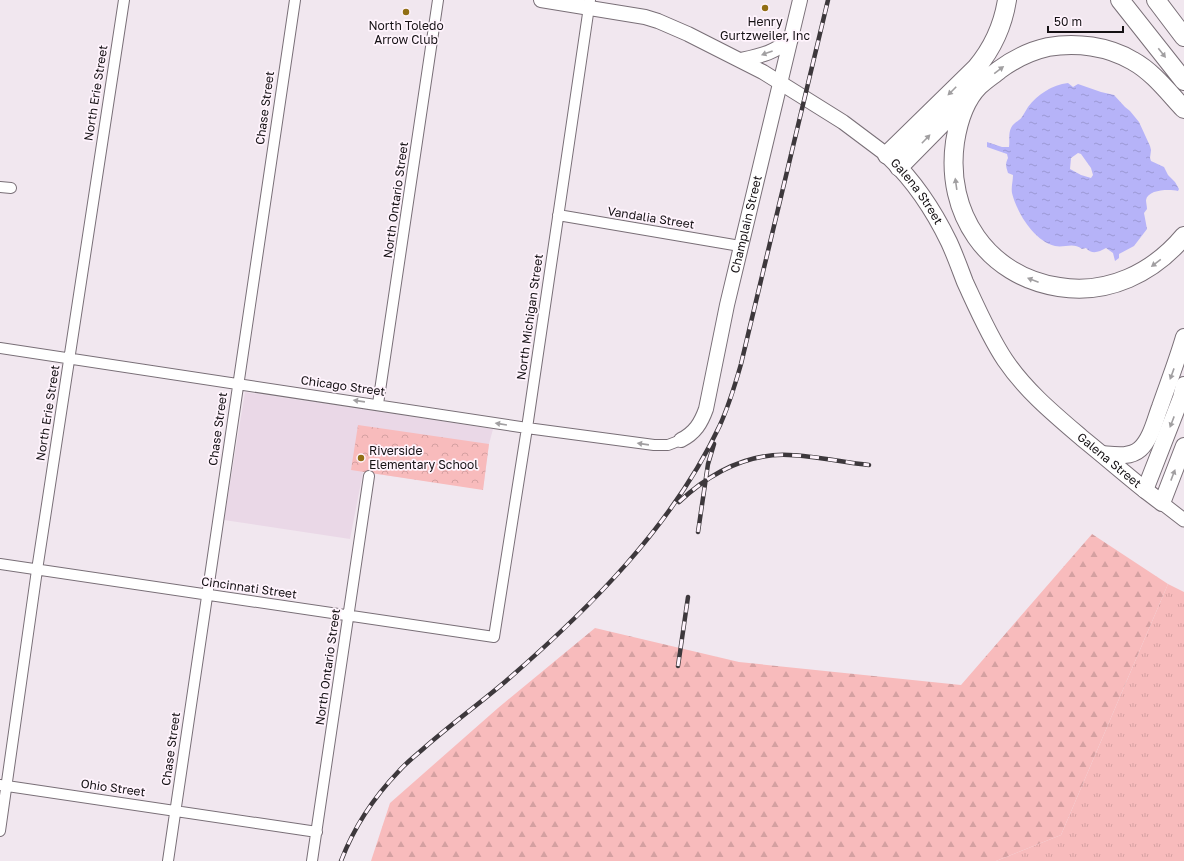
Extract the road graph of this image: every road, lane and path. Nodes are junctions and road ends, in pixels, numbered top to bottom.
1 (124, 0) edge
2 (294, 0) edge
3 (438, 0) edge
4 (541, 0) edge
5 (800, 0) edge
6 (1007, 0) edge
7 (1120, 0) edge
8 (1156, 0) edge
9 (590, 4) edge
10 (1184, 37) edge
11 (791, 38) junction
12 (741, 60) junction
13 (1184, 81) edge
14 (780, 83) junction
15 (978, 87) junction
16 (1184, 109) edge
17 (893, 161) junction
18 (0, 187) edge
19 (11, 188) dead end
20 (558, 215) junction
21 (1184, 236) edge
22 (740, 246) junction
23 (1184, 337) edge
24 (0, 348) edge
25 (70, 358) junction
26 (238, 384) junction
27 (1184, 385) edge
28 (378, 404) junction
29 (527, 428) junction
30 (681, 440) joint
31 (1184, 446) edge
32 (1102, 454) junction
33 (369, 476) dead end
34 (1145, 490) junction
35 (1162, 503) junction
36 (1184, 520) edge
37 (0, 564) edge
38 (37, 570) junction
39 (207, 595) junction
40 (349, 616) junction
41 (494, 637) joint
42 (3, 786) edge
43 (175, 811) junction
44 (0, 831) edge
45 (317, 832) junction
46 (168, 861) edge
47 (312, 861) edge

1 - 25 street, North Erie Street
2 - 26 street, Chase Street
3 - 28 street, North Ontario Street
4 - 9 main road, Galena Street
5 - 11 main road, Champlain Street
6 -> 17 highway
7 -> 13 highway
8 - 10 highway
9 - 12 main road, Galena Street
9 - 20 street, North Michigan Street
11 -> 12 main road
11 - 14 main road, Champlain Street
12 - 14 main road, Galena Street
14 - 17 main road, Galena Street
14 - 22 main road, Champlain Street
15 -> 16 highway
17 -> 15 highway
21 -> 15 highway
17 - 32 main road, Galena Street
18 - 19 street
20 - 22 street, Vandalia Street
20 - 29 street, North Michigan Street
22 - 30 main road, Champlain Street
23 -> 32 main road
24 - 25 street, Chicago Street
25 - 26 street, Chicago Street
25 - 38 street, North Erie Street
28 -> 26 street, Chicago Street
26 - 39 street, Chase Street
27 -> 34 main road
29 -> 28 street, Chicago Street
30 -> 29 street, Chicago Street
29 - 41 street, North Michigan Street
35 -> 31 main road
32 - 34 main road, Galena Street
33 - 40 street, North Ontario Street
34 - 35 main road, Galena Street
35 - 36 street, Galena Street
37 - 38 street, Cincinnati Street
38 - 39 street, Cincinnati Street
38 - 42 street, North Erie Street
39 - 40 street, Cincinnati Street
39 - 43 street, Chase Street
40 - 41 street, Cincinnati Street
40 - 45 street, North Ontario Street
42 - 43 street, Ohio Street
42 - 44 street, North Erie Street
43 - 45 street, Ohio Street
43 - 46 street, Chase Street
45 - 47 street, North Ontario Street

